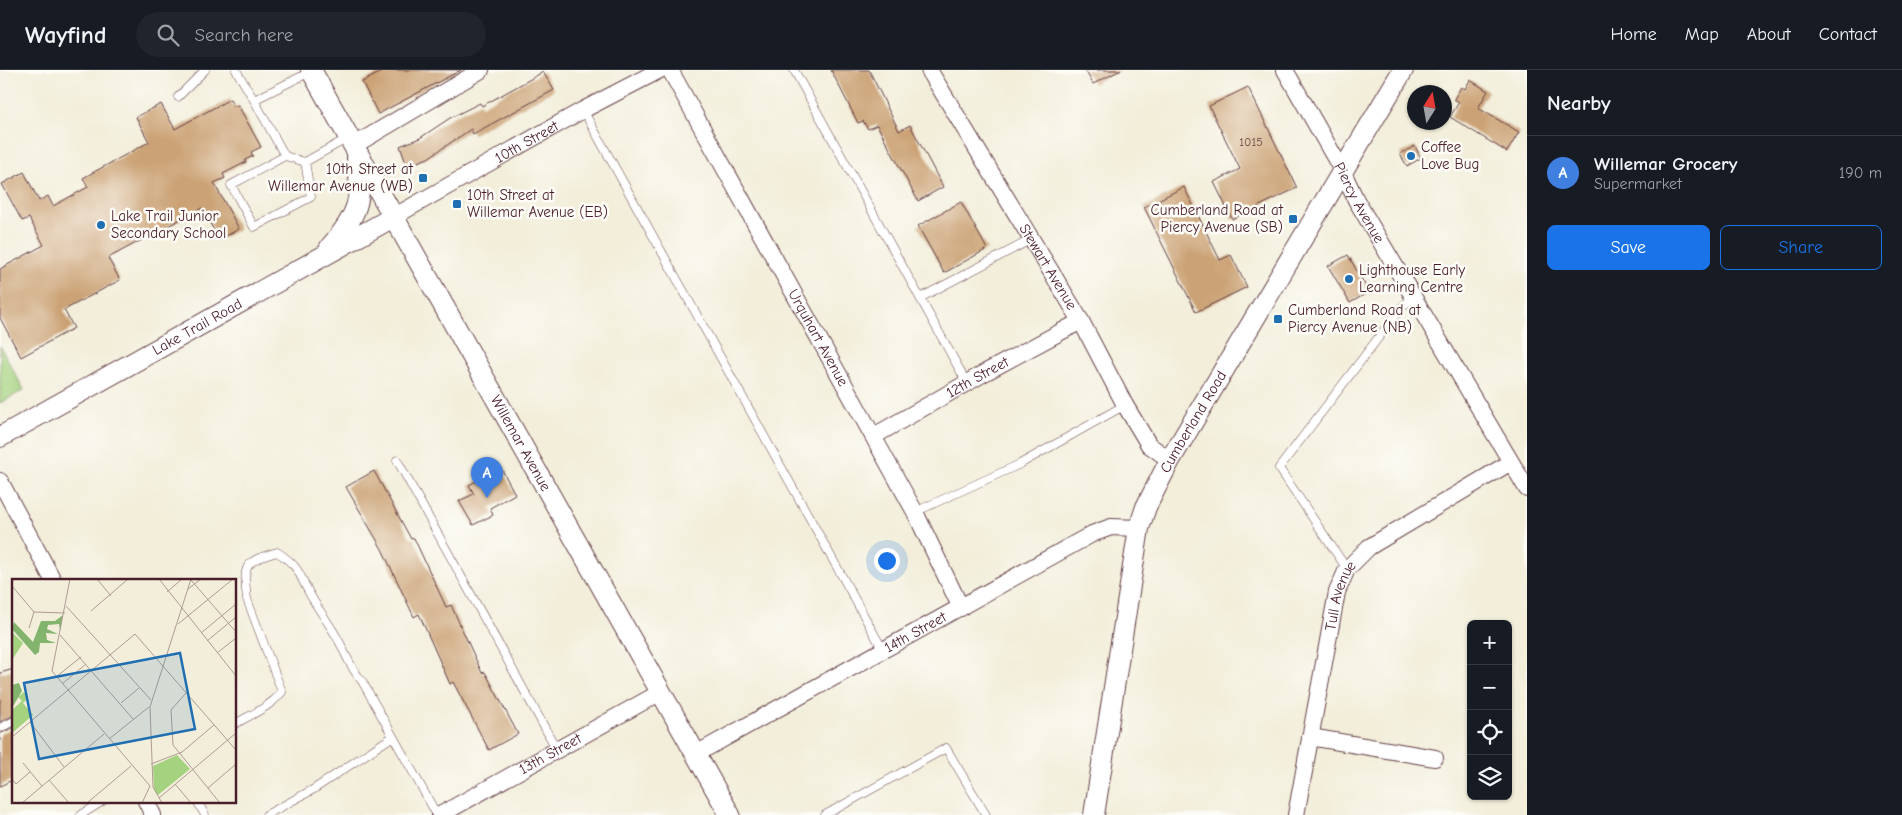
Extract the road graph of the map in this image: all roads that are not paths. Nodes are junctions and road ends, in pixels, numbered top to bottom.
1 (205, 70) edge
2 (236, 70) edge
3 (312, 70) edge
4 (481, 70) edge
5 (660, 70) edge
6 (670, 70) edge
7 (794, 70) edge
8 (929, 70) edge
9 (1285, 70) edge
10 (1403, 70) edge
11 (178, 97) dead end
12 (254, 100) junction
13 (583, 110) junction
14 (352, 145) junction
15 (285, 156) junction
16 (305, 162) junction
17 (1343, 172) junction
18 (395, 216) junction
19 (1032, 239) junction
20 (322, 257) junction
21 (1413, 297) junction
22 (920, 298) junction
23 (1081, 321) junction
24 (967, 383) junction
25 (1125, 405) junction
26 (874, 436) junction
27 (0, 437) edge
28 (397, 460) dead end
29 (1170, 460) junction
30 (1511, 462) junction
31 (0, 481) edge
32 (1527, 489) edge
33 (915, 512) junction
34 (1139, 528) junction
35 (1347, 569) junction
36 (52, 579) edge
37 (961, 608) junction
38 (884, 651) junction
39 (661, 692) junction
40 (12, 722) edge
41 (236, 723) edge
42 (0, 728) edge
43 (392, 736) junction
44 (1310, 737) junction
45 (557, 750) junction
46 (696, 754) junction
47 (1434, 758) dead end
48 (101, 802) edge
49 (146, 802) edge
50 (198, 802) edge
51 (80, 815) edge
52 (153, 815) edge
53 (205, 815) edge
54 (266, 815) edge
55 (439, 815) edge
56 (730, 815) edge
57 (825, 815) edge
58 (986, 815) edge
59 (1094, 815) edge
60 (1296, 815) edge

1 - 11 lane
2 - 12 lane
3 - 12 lane
3 - 14 street, Willemar Avenue
4 - 14 street
5 - 13 street, 10th Street
6 - 26 street, Urquhart Avenue
7 - 22 lane
8 - 19 street, Stewart Avenue
9 - 17 street, Piercy Avenue
10 - 17 street, Cumberland Road
12 - 15 lane
13 - 18 street, 10th Street
13 - 38 lane
14 - 16 lane
14 - 18 street, Willemar Avenue
14 - 20 street
15 - 16 lane
15 - 16 lane
17 - 21 street, Piercy Avenue
17 - 29 street, Cumberland Road
18 - 20 street, Lake Trail Road
18 - 39 street, Willemar Avenue
19 - 22 lane
19 - 23 street, Stewart Avenue
20 - 27 street, Lake Trail Road
21 - 30 street, Piercy Avenue
21 - 35 lane
22 - 24 lane
23 - 24 street, 12th Street
23 - 25 street, Stewart Avenue
24 - 26 street, 12th Street
25 - 29 street, Stewart Avenue
25 - 33 lane
26 - 33 street, Urquhart Avenue
28 - 45 lane
29 - 34 street, Cumberland Road
30 - 32 street, Piercy Avenue
30 - 35 street, Tull Avenue
31 - 36 street
33 - 37 street, Urquhart Avenue
34 - 37 street, 14th Street
34 - 59 street, Cumberland Road
35 - 44 street, Tull Avenue
37 - 38 street, 14th Street
38 - 46 street, 14th Street
39 - 45 street, 13th Street
39 - 46 street, Willemar Avenue
40 - 42 lane
41 - 43 lane
43 - 54 lane
43 - 55 lane
44 - 47 street
44 - 60 street, Tull Avenue
45 - 55 street, 13th Street
46 - 56 street, Willemar Avenue
48 - 51 lane
49 - 52 street
50 - 53 lane
57 - 58 lane

